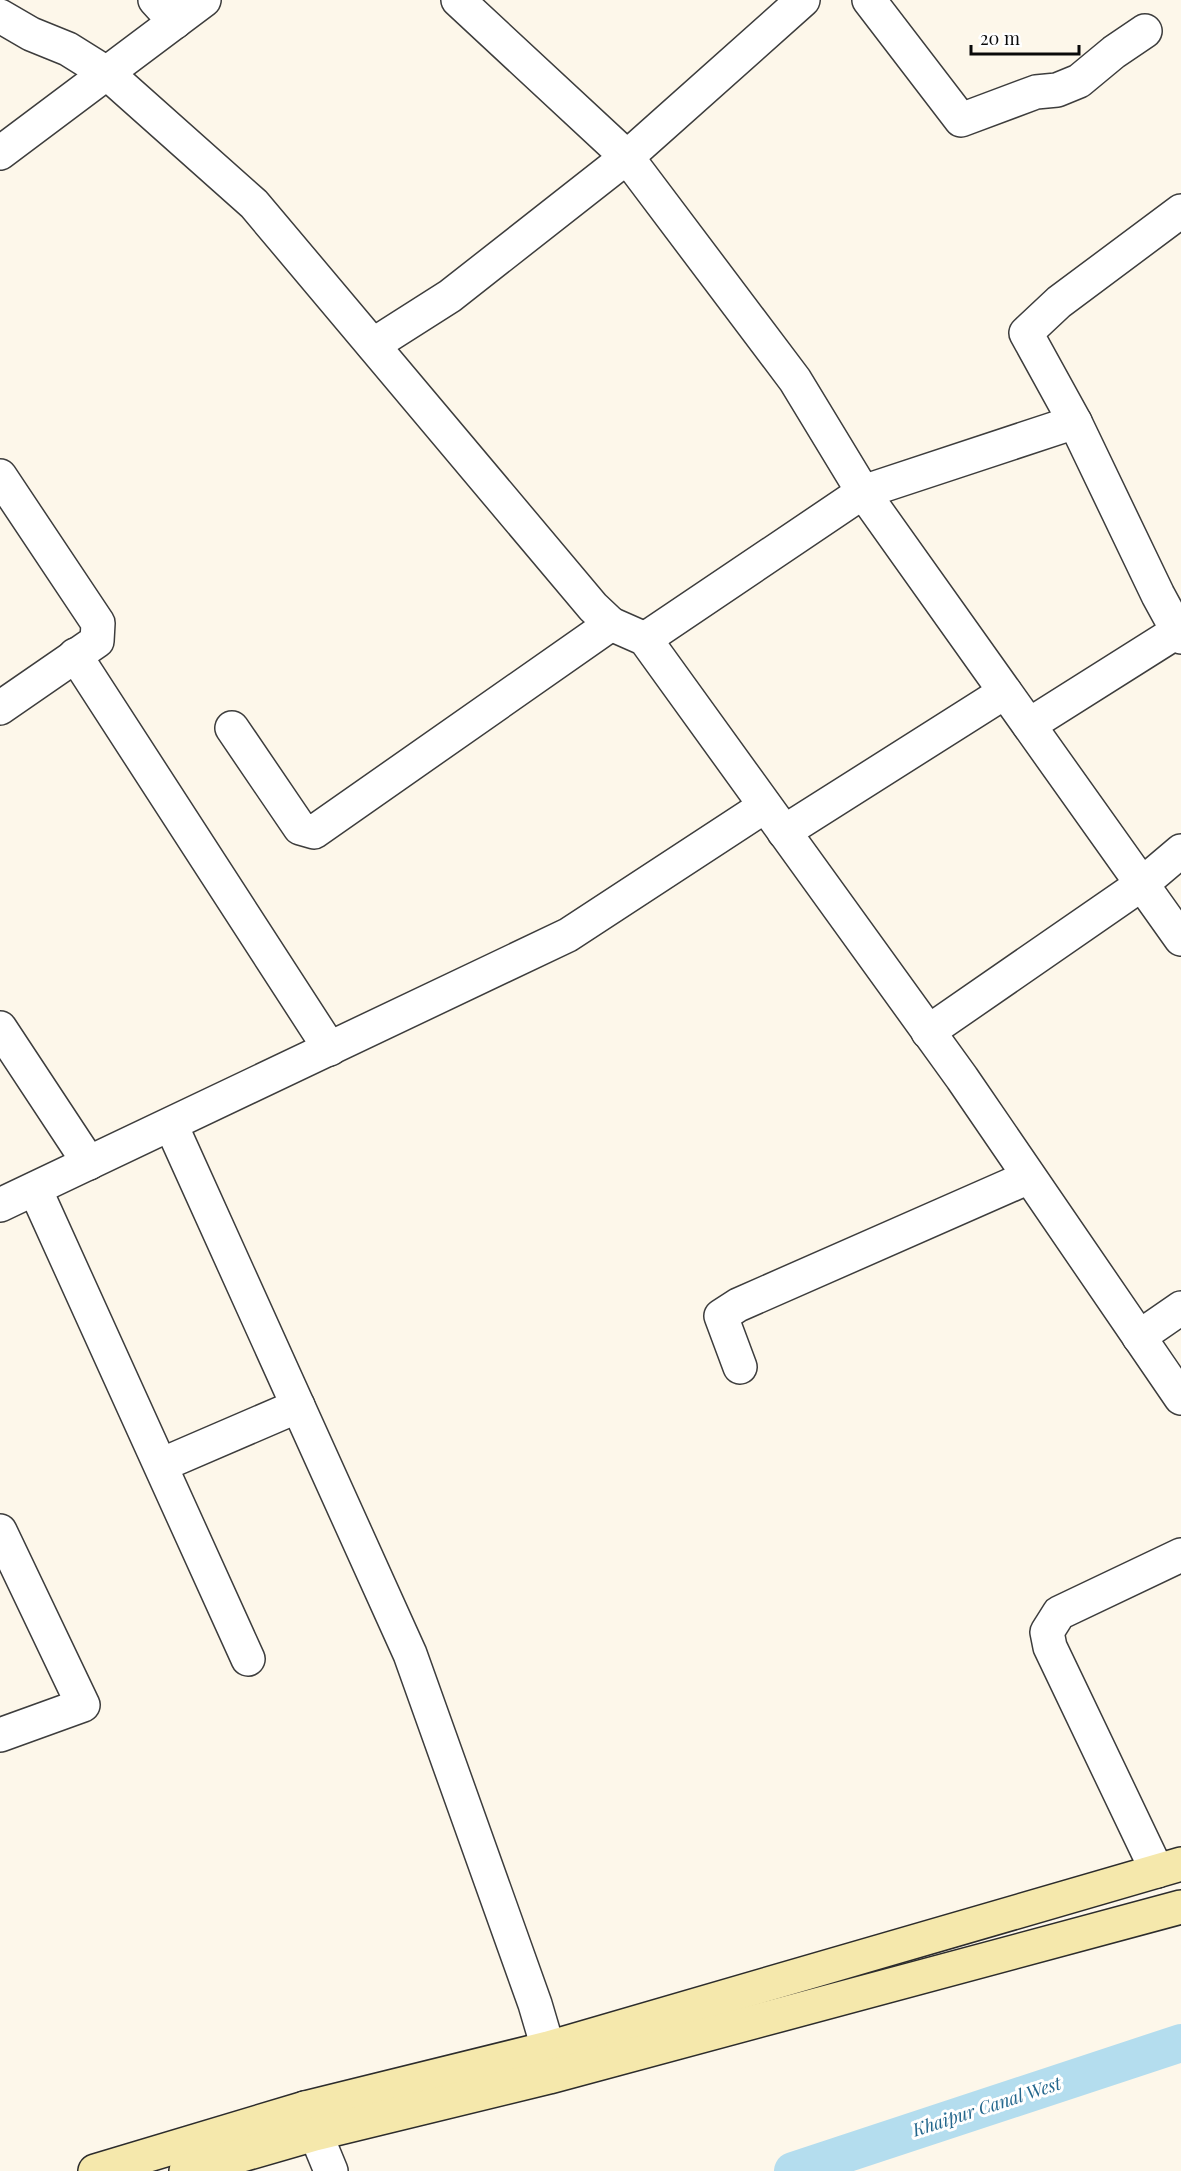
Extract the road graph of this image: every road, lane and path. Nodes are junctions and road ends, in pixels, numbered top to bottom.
1 (204, 0) edge
2 (459, 0) edge
3 (803, 0) edge
4 (869, 0) edge
5 (165, 11) edge
6 (0, 16) edge
7 (1145, 31) dead end
8 (108, 74) junction
9 (0, 153) edge
10 (627, 157) junction
11 (1181, 211) edge
12 (373, 345) junction
13 (1075, 422) junction
14 (2, 483) edge
15 (863, 492) junction
16 (611, 624) junction
17 (1179, 634) edge
18 (645, 639) junction
19 (75, 655) junction
20 (1005, 692) junction
21 (0, 708) edge
22 (1029, 725) junction
23 (232, 728) dead end
24 (774, 819) junction
25 (1181, 851) edge
26 (1142, 884) junction
27 (1181, 939) edge
28 (0, 1028) edge
29 (928, 1032) junction
30 (330, 1049) junction
31 (171, 1125) junction
32 (89, 1163) junction
33 (1029, 1177) junction
34 (35, 1189) junction
35 (0, 1205) edge
36 (1181, 1308) edge
37 (1139, 1337) junction
38 (740, 1367) dead end
39 (1181, 1398) edge
40 (298, 1406) junction
41 (161, 1466) junction
42 (0, 1531) edge
43 (1181, 1555) edge
44 (248, 1659) dead end
45 (0, 1735) edge
46 (1169, 1868) edge
47 (1181, 1907) edge
48 (548, 2048) junction
49 (310, 2121) junction
50 (95, 2171) edge
51 (186, 2171) edge
52 (331, 2171) edge

1 - 5 street
2 - 10 street
3 - 10 street
4 - 7 street
5 - 8 street
6 - 8 street
8 - 9 street
8 - 12 street
10 - 12 street
10 - 15 street
11 - 13 street
12 - 16 street
13 - 15 street
13 - 17 street
14 - 19 street
15 - 18 street
15 - 20 street
16 - 18 street
16 - 23 street
17 - 22 street
18 - 24 street
19 - 21 street
19 - 30 street
20 - 22 street
20 - 24 street
22 - 26 street
24 - 29 street
24 - 30 street
25 - 26 street
26 - 27 street
26 - 29 street
28 - 32 street
29 - 33 street
30 - 31 street
31 - 32 street
31 - 40 street
32 - 34 street
33 - 37 street
33 - 38 street
34 - 35 street
34 - 41 street
36 - 37 street
37 - 39 street
40 - 41 street
40 - 48 street
41 - 44 street
42 - 45 street
43 - 46 street
46 - 48 street
47 - 49 street
48 - 49 street
49 - 50 street
49 - 51 street
49 - 52 street

